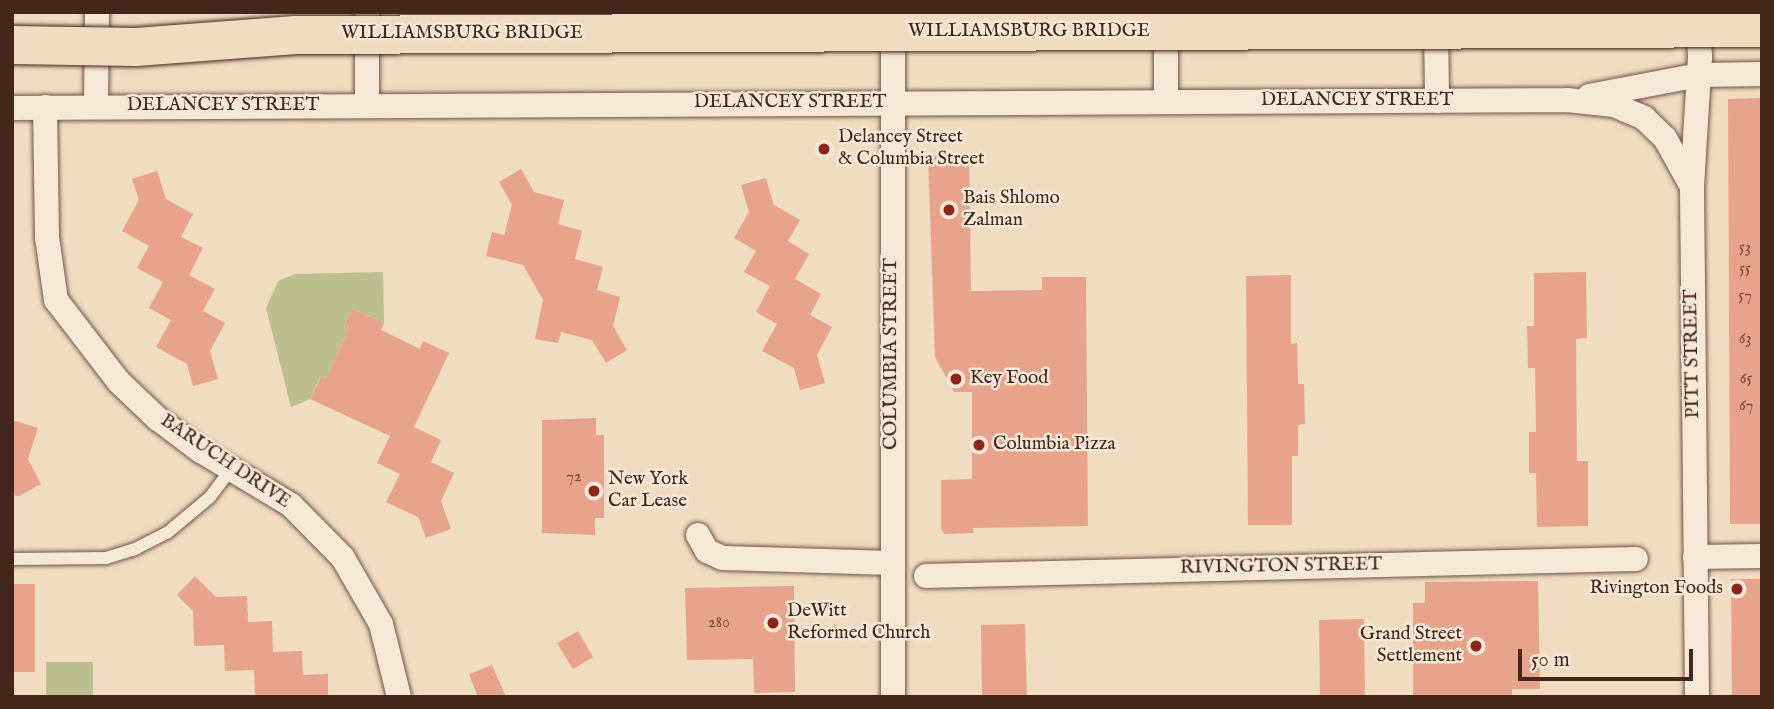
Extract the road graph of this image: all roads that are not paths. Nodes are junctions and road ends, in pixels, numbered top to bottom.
1 (97, 12) edge
2 (367, 12) edge
3 (894, 12) edge
4 (1166, 12) edge
5 (1436, 12) edge
6 (1698, 12) edge
7 (12, 22) edge
8 (1762, 28) edge
9 (296, 35) junction
10 (12, 45) edge
11 (1762, 74) edge
12 (1699, 75) junction
13 (1437, 100) junction
14 (1567, 100) junction
15 (891, 102) junction
16 (1166, 102) junction
17 (367, 106) junction
18 (12, 107) edge
19 (45, 107) junction
20 (96, 107) junction
21 (1692, 187) junction
22 (230, 470) junction
23 (698, 535) dead end
24 (1762, 556) edge
25 (1695, 557) junction
26 (12, 559) edge
27 (1636, 559) dead end
28 (892, 563) junction
29 (926, 576) dead end
30 (399, 697) edge
31 (893, 697) edge
32 (1697, 697) edge

1 - 20 street
2 - 17 street
3 - 15 street, COLUMBIA STREET
4 - 16 street
5 - 13 street
6 - 12 street, PITT STREET
7 - 9 highway, WILLIAMSBURG BRIDGE, bridge
8 - 9 highway, WILLIAMSBURG BRIDGE, bridge
9 - 10 highway, WILLIAMSBURG BRIDGE, bridge
11 - 12 street, DELANCEY STREET
12 - 14 street, DELANCEY STREET
12 - 21 street, PITT STREET
13 - 14 street, DELANCEY STREET
13 - 16 street, DELANCEY STREET
14 - 21 street, DELANCEY STREET
15 - 16 street, DELANCEY STREET
15 - 17 street, DELANCEY STREET
15 - 28 street, COLUMBIA STREET
17 - 20 street, DELANCEY STREET
18 - 19 street, DELANCEY STREET
19 - 20 street, DELANCEY STREET
19 - 22 street, BARUCH DRIVE
21 - 25 street, PITT STREET
22 - 26 lane
22 - 30 street, BARUCH DRIVE
23 - 28 street
24 - 25 street
25 - 32 street, PITT STREET
27 - 29 street, RIVINGTON STREET
28 - 31 street, COLUMBIA STREET

